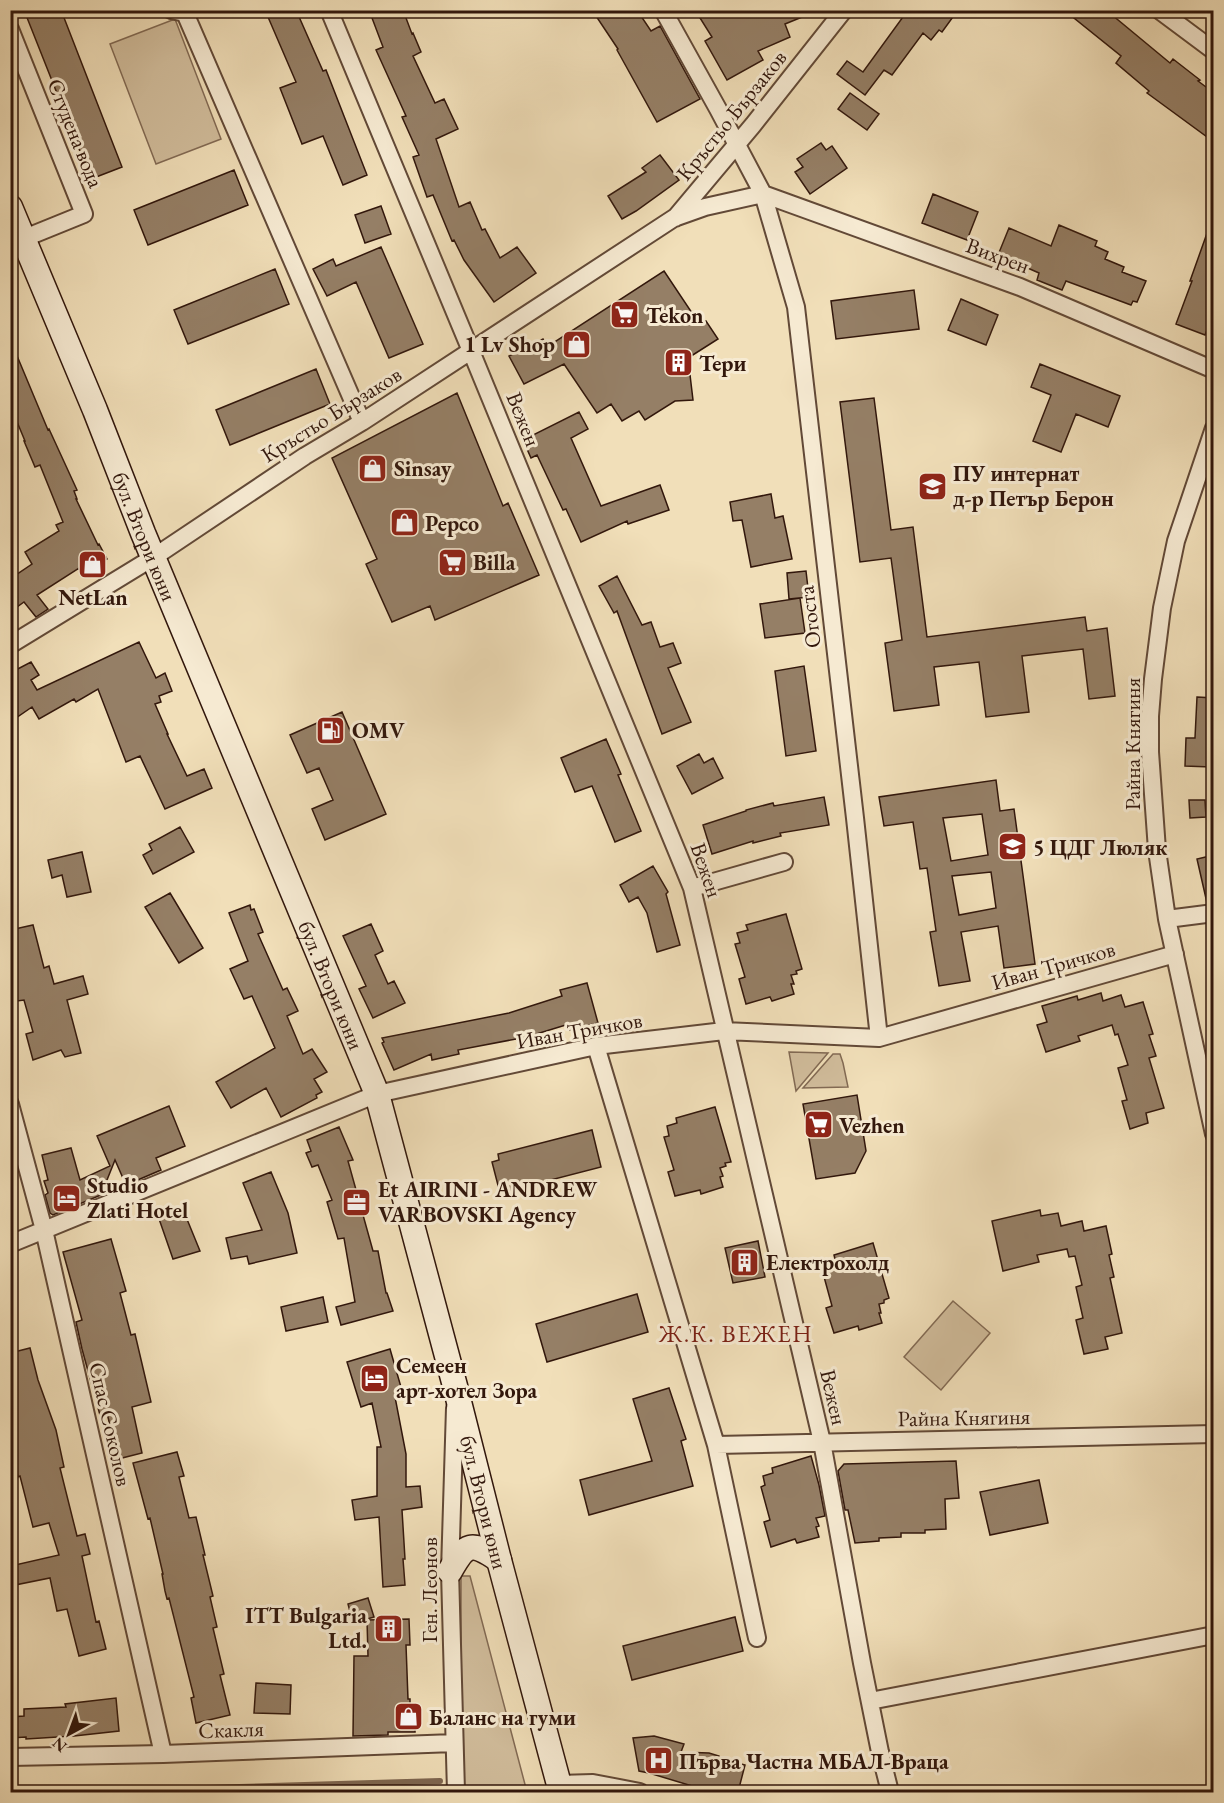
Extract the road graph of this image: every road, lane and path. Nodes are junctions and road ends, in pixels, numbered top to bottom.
1 (171, 10) edge
2 (329, 10) edge
3 (663, 10) edge
4 (844, 10) edge
5 (1159, 10) edge
6 (10, 29) edge
7 (1214, 51) edge
8 (737, 144) junction
9 (763, 194) junction
10 (10, 207) edge
11 (674, 218) junction
12 (17, 242) edge
13 (471, 351) junction
14 (1214, 370) edge
15 (362, 422) junction
16 (1214, 428) edge
17 (154, 557) junction
18 (10, 645) edge
19 (784, 862) dead end
20 (692, 888) junction
21 (1214, 913) edge
22 (1167, 920) junction
23 (1175, 954) junction
24 (724, 1031) junction
25 (879, 1038) junction
26 (596, 1046) junction
27 (377, 1094) junction
28 (10, 1104) edge
29 (1214, 1134) edge
30 (44, 1230) junction
31 (10, 1244) edge
32 (455, 1386) junction
33 (1214, 1434) edge
34 (822, 1442) junction
35 (716, 1445) junction
36 (499, 1560) junction
37 (450, 1571) junction
38 (1214, 1635) edge
39 (758, 1638) dead end
40 (870, 1701) junction
41 (454, 1743) junction
42 (163, 1754) junction
43 (10, 1757) edge
44 (559, 1788) edge
45 (456, 1792) edge
46 (640, 1792) edge
47 (890, 1792) edge

1 - 15 street
2 - 13 street, Вежен
3 - 8 street, Огоста
4 - 8 street, Кръстьо Бързаков
5 - 7 street
6 - 12 street, Студена вода
8 - 9 street, Огоста
8 - 11 street, Кръстьо Бързаков
9 - 11 street, Кръстьо Бързаков
9 - 14 street, Вихрен
9 - 25 street, Огоста
10 - 12 street, бул. Втори юни
11 - 13 street, Кръстьо Бързаков
12 - 17 street, бул. Втори юни
13 - 15 street, Кръстьо Бързаков
13 - 20 street, Вежен
15 - 17 street, Кръстьо Бързаков
16 - 22 street, Райна Княгиня
17 - 18 street, Кръстьо Бързаков
17 - 27 street, бул. Втори юни
19 - 20 street
20 - 24 street, Вежен
21 - 22 street
22 - 23 street, Райна Княгиня
23 - 25 street, Иван Тричков
23 - 29 street, Райна Княгиня
24 - 25 street, Иван Тричков
24 - 26 street, Иван Тричков
24 - 34 street, Вежен
26 - 27 street, Иван Тричков
26 - 35 street
27 - 30 street, Иван Тричков
27 - 32 street, бул. Втори юни
28 - 30 street, Спас Соколов
30 - 31 street, Иван Тричков
30 - 42 street, Спас Соколов
32 - 36 street, бул. Втори юни
32 - 37 street, Ген. Леонов
33 - 34 street, Райна Княгиня
34 - 35 street, Райна Княгиня
34 - 40 street, Вежен
35 - 39 street
36 - 37 street
36 - 44 street, бул. Втори юни
37 - 41 street, Ген. Леонов
38 - 40 street
40 - 47 street, Вежен
41 - 42 street, Скакля
41 - 45 street, Ген. Леонов
42 - 43 street, Скакля
44 - 46 street

